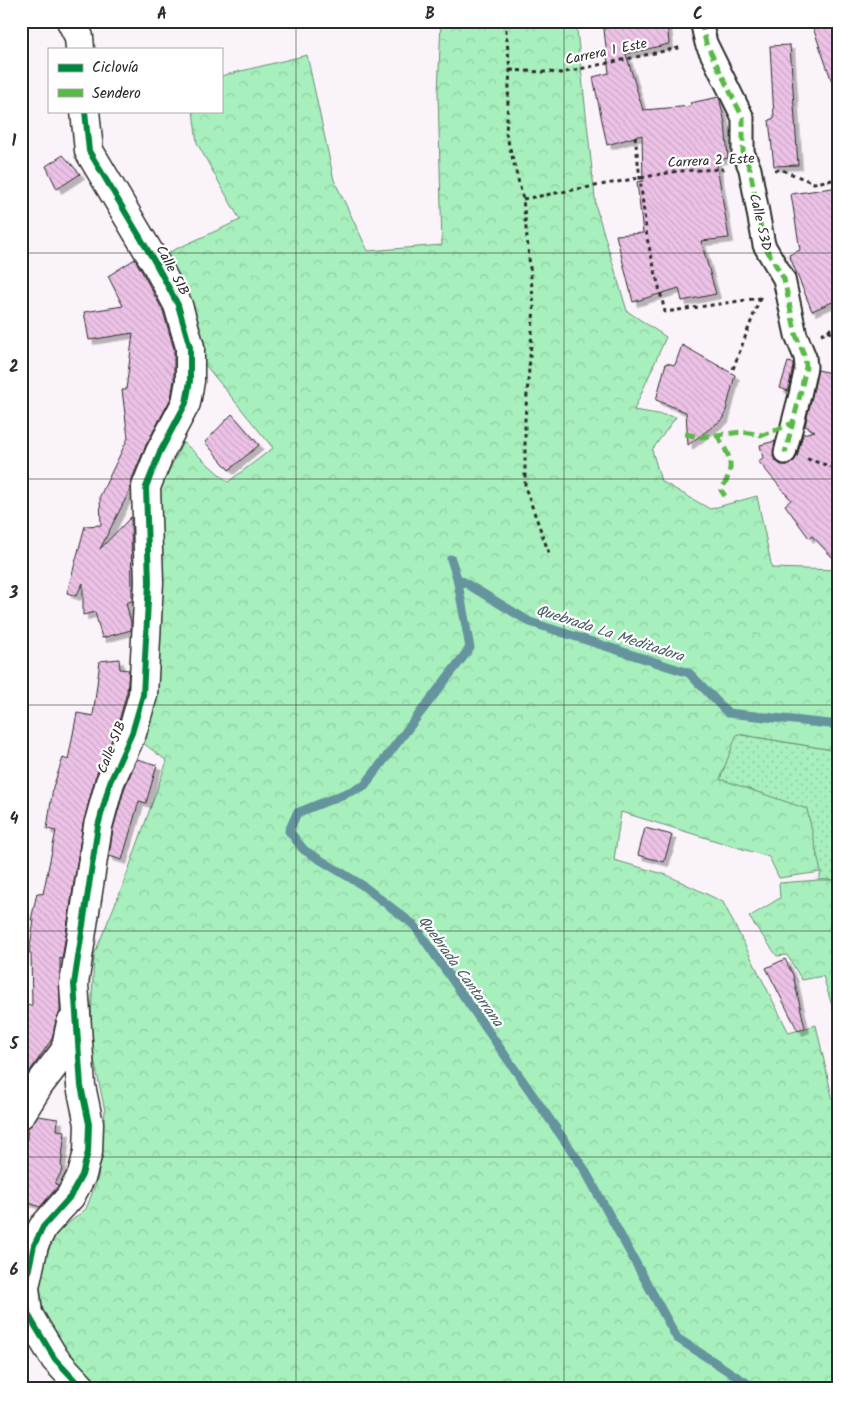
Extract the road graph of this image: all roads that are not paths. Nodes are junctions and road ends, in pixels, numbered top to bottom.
1 (71, 21) edge
2 (701, 21) edge
3 (80, 48) edge
4 (85, 112) edge
5 (785, 453) road end
6 (75, 1002) junction
7 (21, 1114) edge
8 (83, 1389) edge

1 - 3 street
2 - 5 street, Calle 53D
4 - 6 street, Calle 51B
6 - 7 street
6 - 8 street, Calle 51B

